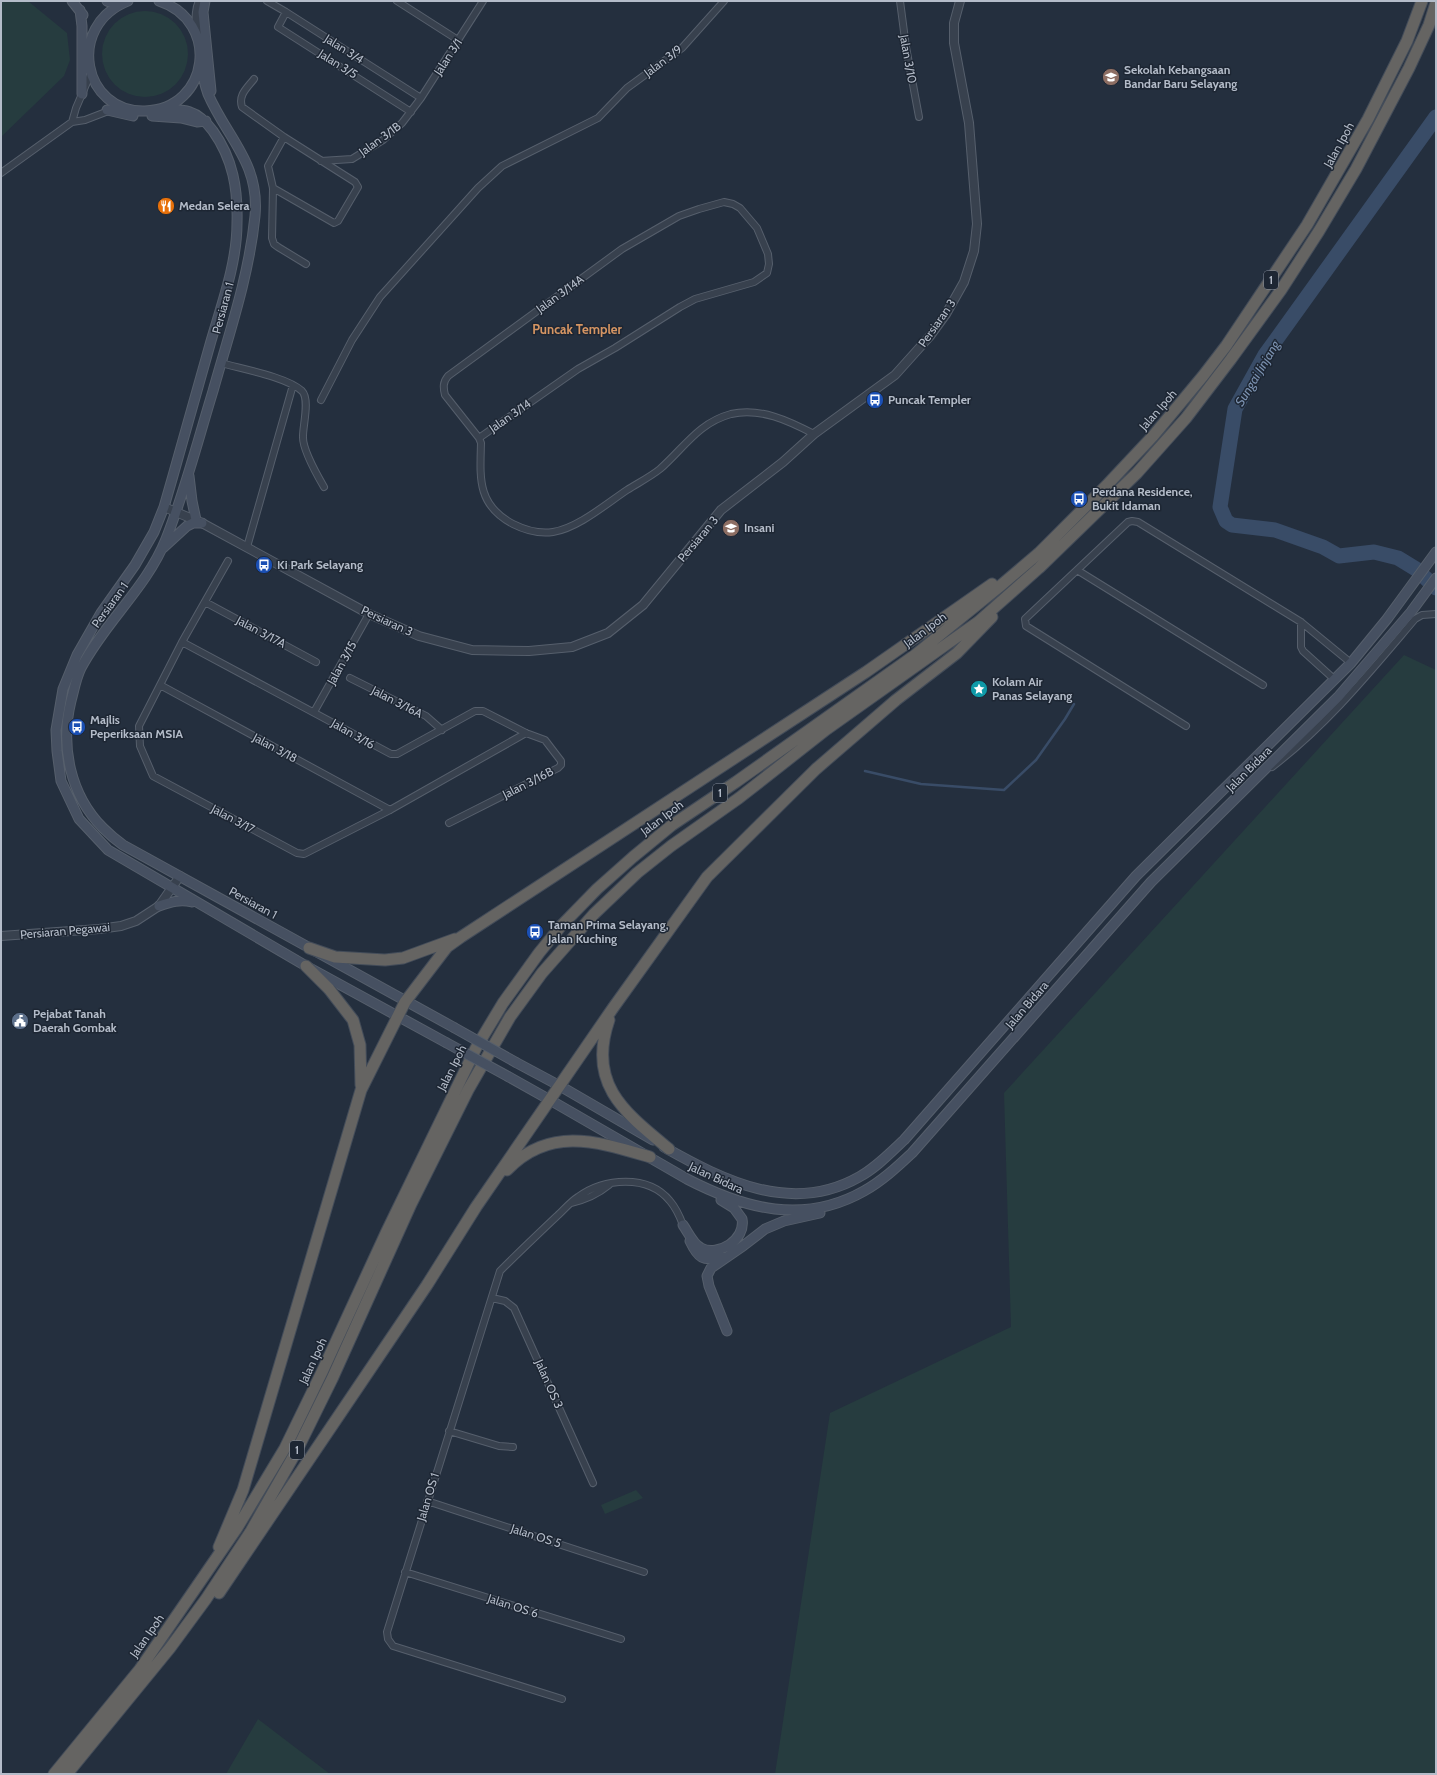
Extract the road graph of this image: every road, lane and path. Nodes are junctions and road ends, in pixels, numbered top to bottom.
1 (72, 1) edge
2 (107, 1) edge
3 (128, 1) edge
4 (159, 1) edge
5 (200, 1) edge
6 (205, 1) edge
7 (267, 1) edge
8 (397, 1) edge
9 (483, 1) edge
10 (724, 1) edge
11 (900, 1) edge
12 (960, 1) edge
13 (1422, 1) edge
14 (1436, 3) edge
15 (118, 5) junction
16 (80, 10) junction
17 (286, 12) junction
18 (197, 34) junction
19 (92, 35) junction
20 (458, 40) junction
21 (201, 60) junction
22 (91, 73) junction
23 (254, 79) dead end
24 (82, 94) junction
25 (422, 98) junction
26 (214, 105) junction
27 (124, 107) junction
28 (107, 110) junction
29 (154, 110) junction
30 (411, 112) junction
31 (919, 117) dead end
32 (206, 121) junction
33 (72, 122) junction
34 (284, 137) junction
35 (321, 161) junction
36 (1, 173) edge
37 (273, 188) junction
38 (724, 202) joint
39 (306, 264) dead end
40 (221, 364) junction
41 (293, 386) junction
42 (321, 400) dead end
43 (814, 434) junction
44 (479, 438) junction
45 (188, 473) junction
46 (324, 487) dead end
47 (164, 507) junction
48 (176, 511) junction
49 (199, 522) junction
50 (247, 547) junction
51 (160, 550) junction
52 (1436, 552) edge
53 (1038, 553) junction
54 (228, 561) dead end
55 (1077, 570) junction
56 (1436, 578) edge
57 (1014, 591) junction
58 (205, 602) junction
59 (1411, 612) junction
60 (368, 614) junction
61 (1436, 614) edge
62 (1301, 622) junction
63 (182, 642) junction
64 (316, 662) dead end
65 (1351, 663) junction
66 (350, 678) dead end
67 (1334, 679) junction
68 (1263, 685) dead end
69 (160, 686) junction
70 (314, 712) junction
71 (1186, 726) dead end
72 (442, 730) junction
73 (526, 733) junction
74 (1256, 780) junction
75 (390, 810) junction
76 (449, 823) dead end
77 (180, 876) junction
78 (173, 887) junction
79 (159, 906) junction
80 (203, 906) junction
81 (1, 936) edge
82 (461, 937) junction
83 (308, 948) junction
84 (306, 966) junction
85 (405, 1002) junction
86 (613, 1008) junction
87 (397, 1017) junction
88 (452, 1027) joint
89 (445, 1042) joint
90 (560, 1086) junction
91 (361, 1090) junction
92 (550, 1100) junction
93 (669, 1149) junction
94 (912, 1153) junction
95 (650, 1157) junction
96 (687, 1179) junction
97 (476, 1207) junction
98 (683, 1225) junction
99 (731, 1254) junction
100 (492, 1298) junction
101 (727, 1331) dead end
102 (449, 1431) junction
103 (514, 1447) dead end
104 (594, 1483) dead end
105 (427, 1501) junction
106 (212, 1565) junction
107 (405, 1572) junction
108 (644, 1572) dead end
109 (621, 1639) dead end
110 (562, 1699) dead end
111 (111, 1720) junction
112 (54, 1774) edge
113 (67, 1774) edge

1 - 16 main road
2 - 15 main road
3 - 15 main road
4 - 18 main road
5 - 18 street
6 - 26 main road
7 - 17 street, Jalan 3/4
8 - 20 street
9 - 20 street, Jalan 3/1
10 - 42 street, Jalan 3/9
11 - 31 street, Jalan 3/10
12 - 43 street, Persiaran 3
13 - 53 highway, Jalan Ipoh / 1
14 - 57 highway, Jalan Ipoh / 1
15 - 19 main road
16 - 19 main road
16 - 24 main road
17 - 25 street, Jalan 3/4
17 - 30 street, Jalan 3/5
18 - 21 main road, Persiaran 1
19 - 22 main road
20 - 25 street, Jalan 3/1
21 - 26 main road, Persiaran 1
21 - 29 main road
22 - 24 street
22 - 27 main road
23 - 34 street
24 - 33 street
25 - 30 street, Jalan 3/1
26 - 40 main road, Persiaran 1
27 - 28 street
27 - 29 main road, Persiaran 1
28 - 32 main road
28 - 33 street
29 - 32 main road, Persiaran 1
30 - 35 street, Jalan 3/1B
32 - 47 main road, Persiaran 1
33 - 36 street
34 - 35 street
34 - 37 street
35 - 37 street
37 - 39 street
38 - 44 street, Jalan 3/14A
38 - 44 street, Jalan 3/14
40 - 41 street
40 - 45 main road, Persiaran 1
41 - 46 street
41 - 50 street
43 - 44 street, Jalan 3/14
43 - 60 street, Persiaran 3
45 - 48 main road, Persiaran 1
45 - 49 main road
47 - 48 street, Persiaran 3
47 - 78 main road, Persiaran 1
48 - 49 street, Persiaran 3
48 - 51 main road, Persiaran 1
49 - 50 street, Persiaran 3
49 - 51 main road
50 - 60 street, Persiaran 3
51 - 77 main road, Persiaran 1
52 - 65 main road, Jalan Bidara
53 - 82 highway
53 - 106 highway, Jalan Ipoh / 1
54 - 58 street, Jalan 3/17
55 - 62 street
55 - 68 street
55 - 71 street
56 - 59 main road, Jalan Bidara
57 - 86 highway
57 - 111 highway, Jalan Ipoh / 1
58 - 63 street, Jalan 3/17
58 - 64 street, Jalan 3/17A
59 - 67 main road
59 - 74 main road, Jalan Bidara
60 - 70 street, Jalan 3/15
61 - 74 street
62 - 65 street
62 - 67 street
63 - 69 street, Jalan 3/17
63 - 70 street, Jalan 3/16
65 - 67 main road, Jalan Bidara
66 - 72 street, Jalan 3/16A
67 - 93 main road, Jalan Bidara
69 - 75 street, Jalan 3/18
69 - 75 street, Jalan 3/17
70 - 72 street, Jalan 3/16
72 - 73 street, Jalan 3/16
73 - 75 street, Jalan 3/17
73 - 76 street, Jalan 3/16B
74 - 94 main road, Jalan Bidara
77 - 78 street, Persiaran Pegawai
77 - 83 main road, Persiaran 1
78 - 79 street, Persiaran Pegawai
78 - 80 main road, Persiaran 1
79 - 80 main road
79 - 81 street, Persiaran Pegawai
80 - 84 main road, Persiaran 1
82 - 83 highway
82 - 85 highway
83 - 85 main road, Persiaran 1
84 - 87 main road, Persiaran 1
84 - 91 highway
85 - 87 highway
85 - 88 main road, Persiaran 1
86 - 90 highway
86 - 93 highway
87 - 89 main road, Persiaran 1
87 - 91 highway
88 - 90 main road, Jalan Bidara, bridge
89 - 92 main road, Jalan Bidara, bridge
90 - 92 highway
90 - 93 main road, Jalan Bidara
91 - 106 highway
92 - 95 main road, Jalan Bidara
92 - 97 highway
94 - 96 main road, Jalan Bidara
94 - 99 main road
95 - 96 main road, Jalan Bidara
95 - 97 highway
96 - 98 main road
97 - 111 highway
98 - 99 main road
98 - 100 street, Jalan OS 1
99 - 101 main road
100 - 102 street, Jalan OS 1
100 - 104 street, Jalan OS 3
102 - 103 street
102 - 105 street, Jalan OS 1
105 - 107 street, Jalan OS 1
105 - 108 street, Jalan OS 5
106 - 112 highway, Jalan Ipoh / 1
107 - 109 street, Jalan OS 6
107 - 110 street, Jalan OS 1
111 - 113 highway, Jalan Ipoh / 1

